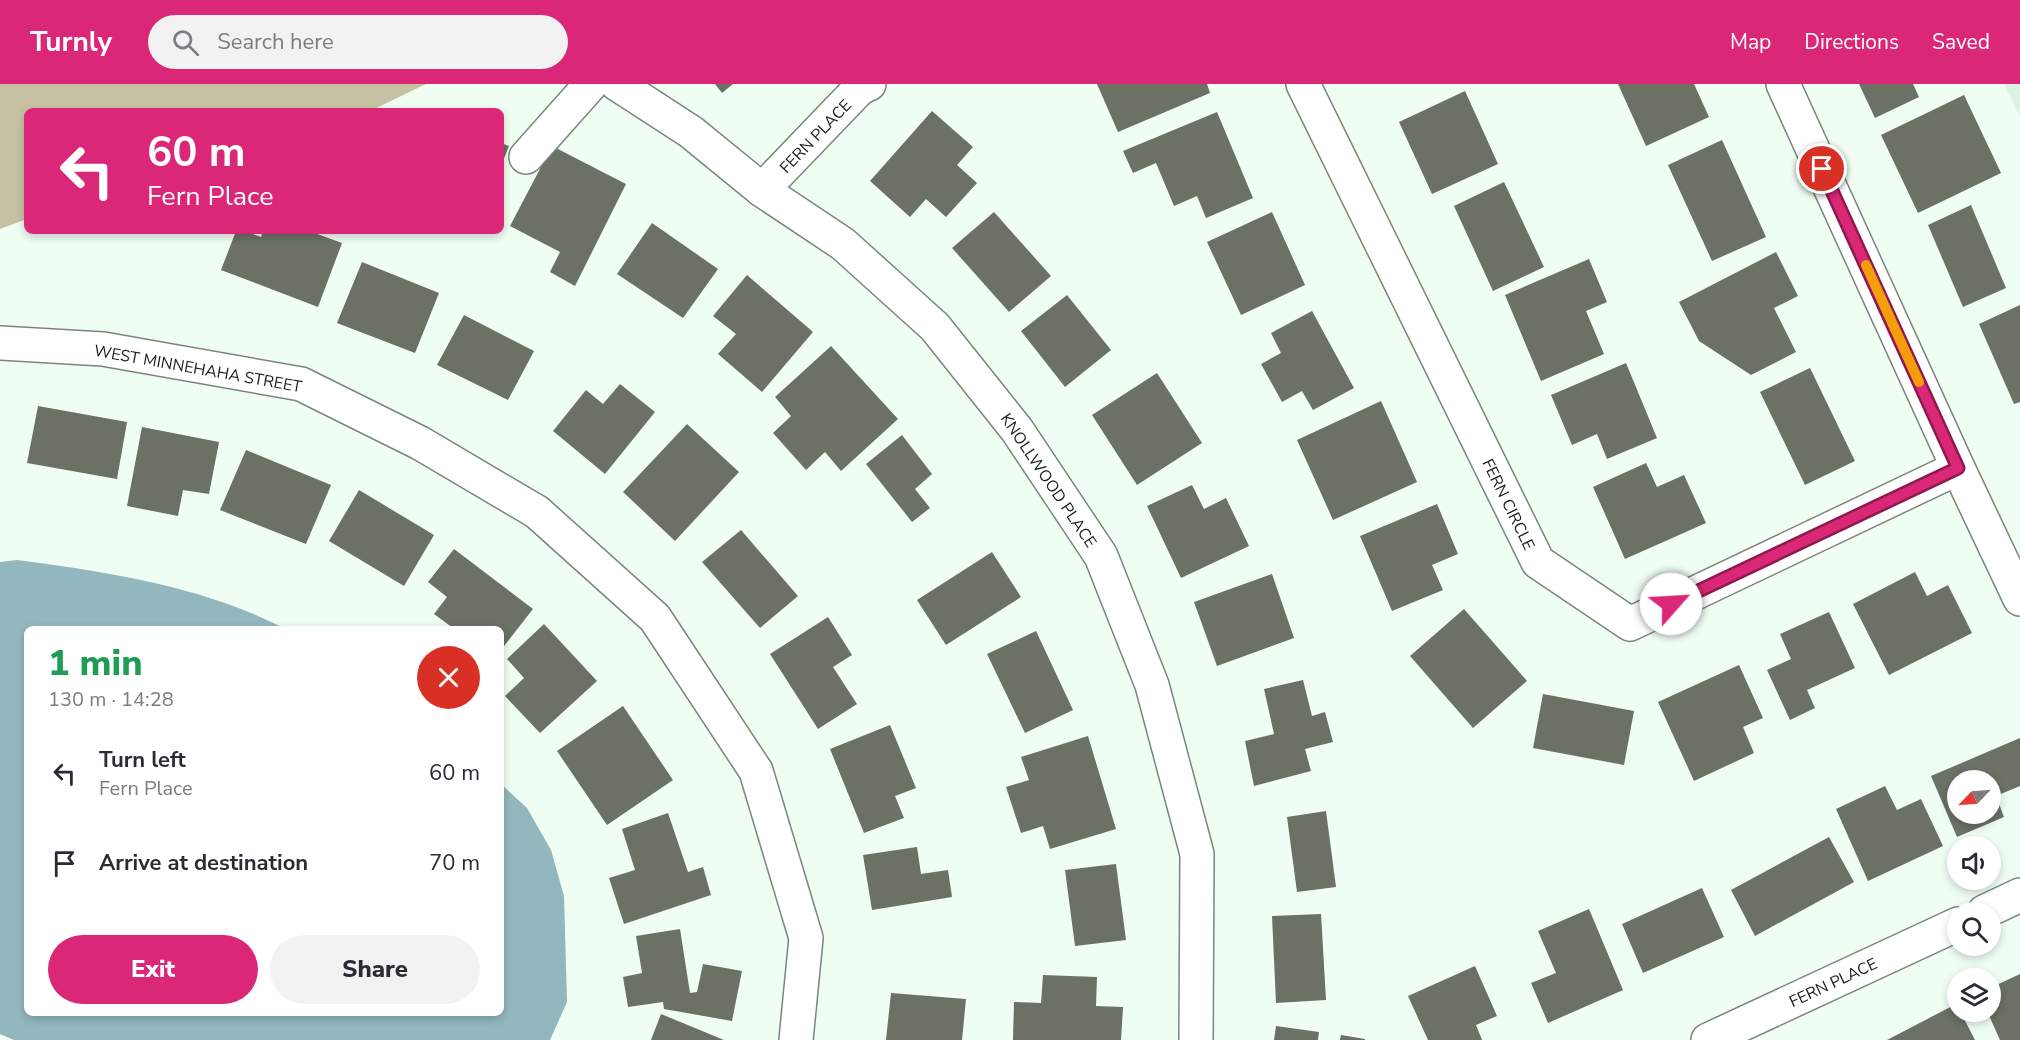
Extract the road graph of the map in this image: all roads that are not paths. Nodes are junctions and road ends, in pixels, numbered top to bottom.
1 (591, 84) edge
2 (617, 84) edge
3 (869, 84) edge
4 (1303, 84) edge
5 (1784, 84) edge
6 (526, 157) dead end
7 (762, 190) junction
8 (0, 343) edge
9 (1958, 468) junction
10 (2020, 599) edge
11 (2020, 895) edge
12 (2001, 904) edge
13 (1947, 929) edge
14 (796, 1040) edge
15 (1196, 1040) edge
16 (1708, 1040) edge

1 - 6 street
2 - 7 street, KNOLLWOOD PLACE
3 - 7 street, FERN PLACE
4 - 9 street, FERN CIRCLE
5 - 9 street
7 - 15 street, KNOLLWOOD PLACE
8 - 14 street, WEST MINNEHAHA STREET
9 - 10 street
11 - 12 street
13 - 16 street, FERN PLACE

